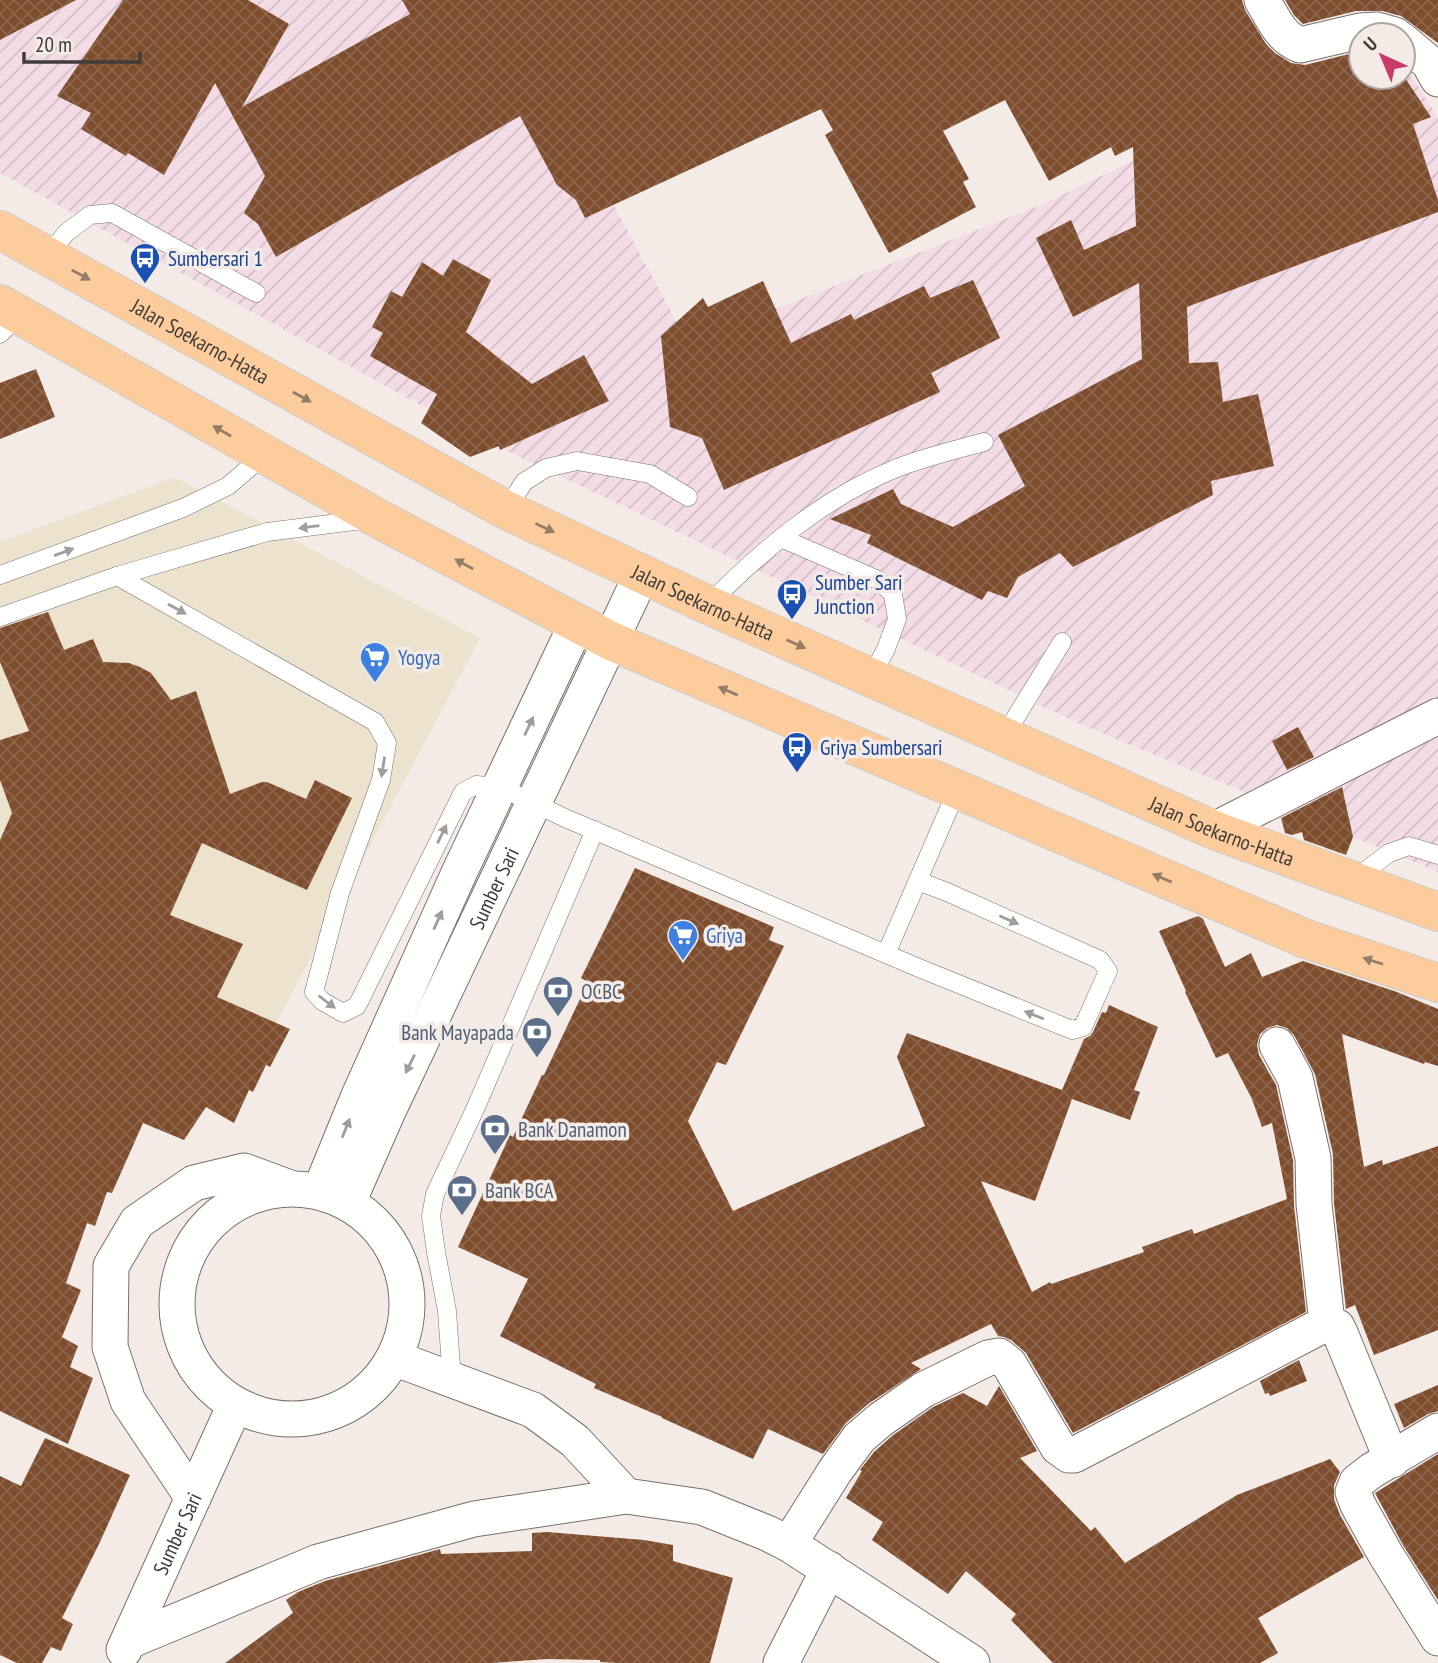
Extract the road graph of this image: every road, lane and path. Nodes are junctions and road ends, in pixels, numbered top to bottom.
1 (1262, 0) edge
2 (1347, 34) edge
3 (1417, 53) edge
4 (1438, 79) edge
5 (0, 230) edge
6 (48, 256) junction
7 (256, 293) dead end
8 (6, 318) edge
9 (984, 442) dead end
10 (264, 455) junction
11 (688, 498) dead end
12 (506, 510) junction
13 (376, 518) junction
14 (781, 538) junction
15 (642, 574) junction
16 (0, 575) edge
17 (117, 576) junction
18 (708, 605) junction
19 (0, 618) edge
20 (577, 623) junction
21 (611, 641) junction
22 (1062, 642) dead end
23 (872, 677) junction
24 (1438, 716) edge
25 (1006, 737) junction
26 (500, 787) junction
27 (957, 790) junction
28 (533, 803) junction
29 (595, 830) junction
30 (1214, 830) junction
31 (1438, 855) edge
32 (918, 881) junction
33 (1360, 883) junction
34 (1438, 912) edge
35 (886, 954) junction
36 (1438, 983) edge
37 (1277, 1045) dead end
38 (319, 1194) junction
39 (1327, 1323) junction
40 (394, 1358) junction
41 (453, 1380) junction
42 (236, 1405) junction
43 (1438, 1431) edge
44 (1392, 1460) junction
45 (626, 1496) junction
46 (193, 1497) junction
47 (789, 1544) junction
48 (829, 1569) junction
49 (1438, 1639) edge
50 (124, 1652) edge
51 (781, 1663) edge
52 (972, 1663) edge

1 - 2 street
3 - 4 street
5 - 6 highway, Jalan Soekarno-Hatta
6 - 7 lane
6 -> 12 highway, Jalan Soekarno-Hatta
10 -> 8 highway
9 - 14 lane
10 - 13 highway
16 -> 10 lane
11 - 12 lane
12 -> 15 highway, Jalan Soekarno-Hatta
13 -> 17 lane
20 -> 13 highway
14 - 18 lane
14 - 23 lane
15 - 18 highway, Jalan Soekarno-Hatta
15 - 21 street, Sumber Sari
17 - 19 lane
17 -> 26 lane
18 -> 23 highway, Jalan Soekarno-Hatta
20 - 21 highway
26 -> 20 street, Sumber Sari
27 -> 21 highway
21 - 28 street, Sumber Sari
22 - 25 lane
23 - 25 highway, Jalan Soekarno-Hatta
24 - 30 street
25 - 30 highway, Jalan Soekarno-Hatta
26 - 28 lane
38 -> 26 street, Sumber Sari
27 - 32 lane
36 -> 27 highway
28 - 29 lane
28 -> 38 street, Sumber Sari
29 - 35 lane
29 - 41 lane
30 - 33 highway, Jalan Soekarno-Hatta
31 - 33 lane
32 - 35 lane
32 -> 35 lane
33 - 34 highway, Jalan Soekarno-Hatta
37 - 39 street
38 - 40 street
38 - 42 street
38 - 46 street
39 - 44 street
39 - 47 street
40 - 41 street
40 - 42 street
41 - 45 street
42 - 46 street, Sumber Sari
43 - 44 street
44 - 49 street
45 - 47 street
45 - 50 street
46 - 50 street, Sumber Sari
47 - 48 street
48 - 51 street
48 - 52 street

